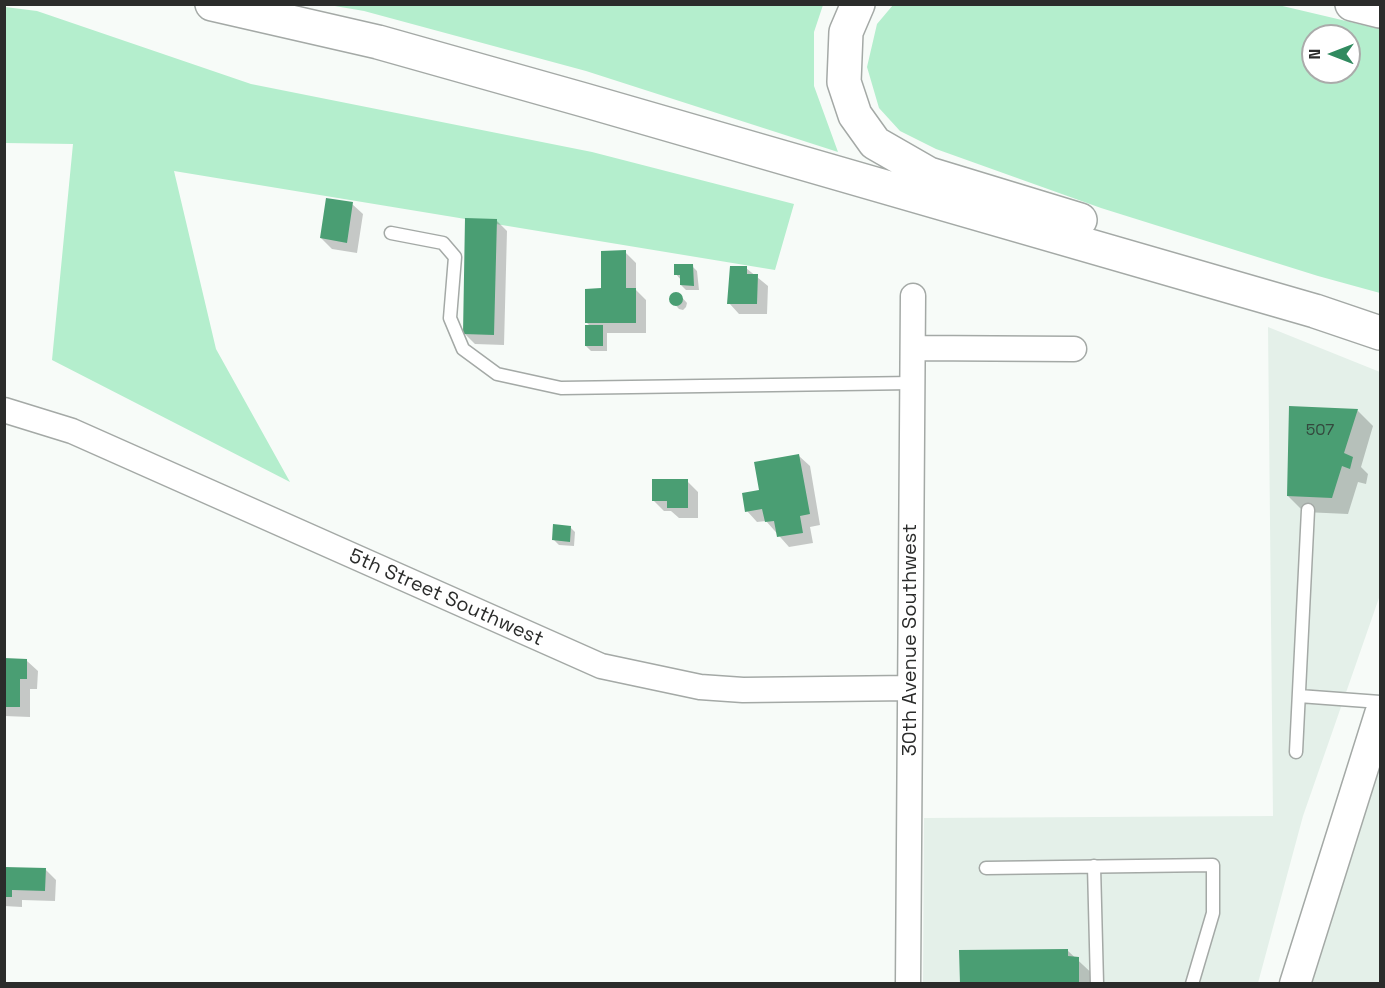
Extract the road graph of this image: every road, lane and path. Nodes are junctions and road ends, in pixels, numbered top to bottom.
1 (212, 4) edge
2 (858, 4) edge
3 (1352, 4) edge
4 (1380, 12) edge
5 (391, 233) dead end
6 (913, 296) dead end
7 (1380, 310) edge
8 (1315, 311) junction
9 (1380, 333) edge
10 (1380, 342) edge
11 (913, 348) junction
12 (1074, 349) dead end
13 (913, 383) junction
14 (4, 410) edge
15 (1308, 510) dead end
16 (910, 688) junction
17 (1299, 696) junction
18 (1380, 702) edge
19 (1380, 714) edge
20 (1296, 752) dead end
21 (1094, 866) junction
22 (986, 868) dead end
23 (908, 984) edge
24 (1097, 984) edge
25 (1192, 984) edge
26 (1295, 984) edge

1 - 8 highway
2 - 7 highway
3 - 4 highway
5 - 13 lane
6 - 11 street, 30th Avenue Southwest
8 - 9 highway
8 - 10 highway
11 - 12 street
11 - 13 street, 30th Avenue Southwest
13 - 16 street, 30th Avenue Southwest
14 - 16 street, 5th Street Southwest
15 - 17 lane
16 - 23 street, 30th Avenue Southwest
17 - 18 lane
17 - 20 lane
19 - 26 street
21 - 22 lane
21 - 24 lane
21 - 25 lane

